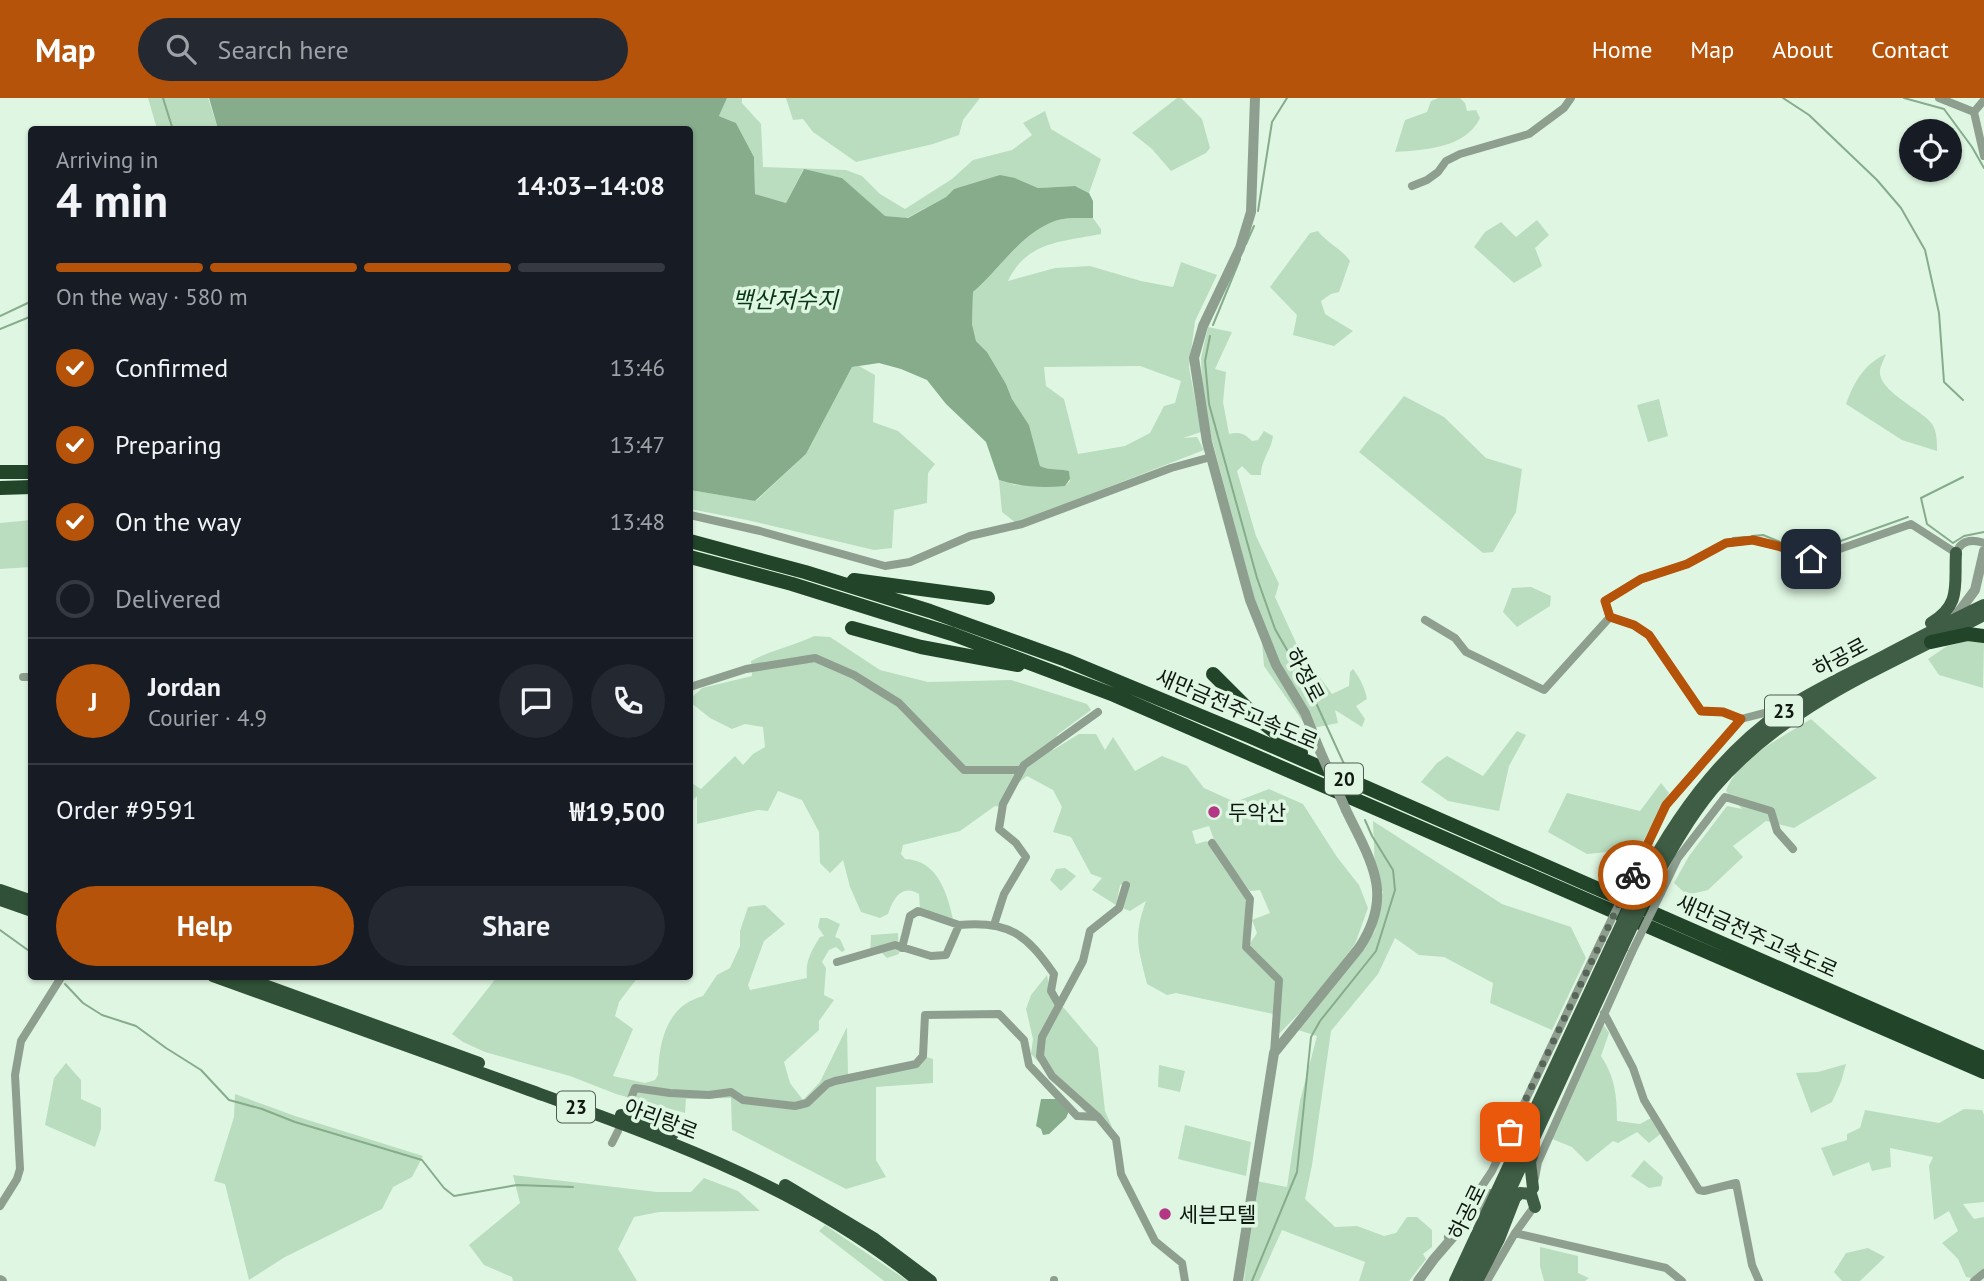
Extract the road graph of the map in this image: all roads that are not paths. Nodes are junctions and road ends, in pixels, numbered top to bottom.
1 (1255, 98) edge
2 (1571, 98) edge
3 (1939, 98) edge
4 (1984, 100) edge
5 (1974, 112) junction
6 (1984, 156) edge
7 (1412, 186) dead end
8 (1211, 457) junction
9 (0, 472) edge
10 (28, 472) edge
11 (28, 487) edge
12 (0, 488) edge
13 (693, 515) edge
14 (693, 542) edge
15 (1984, 543) edge
16 (1984, 551) edge
17 (1956, 553) junction
18 (693, 558) edge
19 (805, 572) junction
20 (1980, 575) junction
21 (1984, 597) edge
22 (988, 598) dead end
23 (1984, 606) edge
24 (1984, 615) edge
25 (1610, 617) junction
26 (1425, 620) dead end
27 (1950, 622) junction
28 (852, 628) dead end
29 (1984, 636) edge
30 (1931, 642) junction
31 (1863, 667) junction
32 (1213, 674) dead end
33 (693, 686) edge
34 (1095, 688) junction
35 (1789, 707) junction
36 (1098, 712) dead end
37 (1741, 719) junction
38 (1322, 769) junction
39 (1021, 770) junction
40 (1212, 843) dead end
41 (1793, 849) dead end
42 (1126, 885) dead end
43 (1646, 886) junction
44 (0, 890) edge
45 (0, 900) edge
46 (28, 900) edge
47 (0, 906) edge
48 (16, 906) junction
49 (28, 910) edge
50 (959, 925) junction
51 (994, 925) junction
52 (1617, 946) junction
53 (902, 947) junction
54 (837, 962) dead end
55 (59, 980) edge
56 (224, 980) edge
57 (251, 980) edge
58 (1059, 1005) junction
59 (1604, 1013) junction
60 (1274, 1053) junction
61 (1984, 1058) edge
62 (1984, 1072) edge
63 (1554, 1094) junction
64 (629, 1104) dead end
65 (1098, 1117) junction
66 (618, 1130) dead end
67 (612, 1143) dead end
68 (1510, 1178) junction
69 (1533, 1188) junction
70 (1496, 1196) junction
71 (0, 1206) edge
72 (1535, 1207) junction
73 (1515, 1233) junction
74 (1434, 1259) junction
75 (1984, 1273) edge
76 (918, 1281) edge
77 (931, 1281) edge
78 (1185, 1281) edge
79 (1238, 1281) edge
80 (1418, 1281) edge
81 (1455, 1281) edge
82 (1468, 1281) edge
83 (1477, 1281) edge
84 (1487, 1281) edge
85 (1682, 1281) edge
86 (1759, 1281) edge
87 (1974, 1281) edge

1 - 8 street, 하정로
2 - 7 street
3 - 5 street
4 - 5 street
5 - 6 street
8 - 13 street
8 - 60 street, 하정로, bridge
9 - 10 highway
11 - 12 highway
14 - 19 highway, 새만금전주고속도로 / 20
15 - 17 street
16 - 20 street
17 - 25 street
17 - 31 main road
18 - 34 highway, 새만금전주고속도로 / 20
19 - 22 highway
19 - 38 highway, 새만금전주고속도로 / 20
20 - 21 street
20 - 27 street
23 - 27 main road, 하공로 / 23
24 - 30 main road, 하공로 / 23
25 - 26 street
25 - 37 street
27 - 31 main road, 하공로 / 23
28 - 34 highway
29 - 30 highway
30 - 43 main road, 하공로 / 23
31 - 35 main road, 하공로 / 23
32 - 38 highway
33 - 39 street
34 - 62 highway, 새만금전주고속도로 / 20
35 - 37 street
35 - 43 main road, 하공로 / 23
36 - 39 street
37 - 43 street
38 - 61 highway, 새만금전주고속도로 / 20
39 - 51 street
40 - 60 street
41 - 43 street
42 - 58 street
43 - 52 main road, 하공로 / 23, bridge
43 - 52 street, bridge
44 - 46 highway
45 - 48 highway
47 - 48 highway
48 - 49 highway
50 - 51 street
50 - 53 street
50 - 53 street
51 - 58 street
52 - 59 street
52 - 63 main road, 하공로 / 23
52 - 68 main road, 하공로 / 23
52 - 74 street
53 - 54 street
55 - 71 street
56 - 76 highway, 아리랑로 / 23
57 - 77 highway, 아리랑로 / 23
58 - 65 street
59 - 69 street
59 - 86 street
60 - 79 street
63 - 68 main road, 하공로 / 23
63 - 69 main road
64 - 65 street
65 - 78 street
66 - 67 street
68 - 69 street
68 - 70 main road, 하공로 / 23
68 - 82 main road, 하공로 / 23
69 - 72 street
70 - 74 street
70 - 81 main road, 하공로 / 23
72 - 73 street
72 - 83 main road
73 - 84 street
73 - 85 street
74 - 80 street
75 - 87 street

